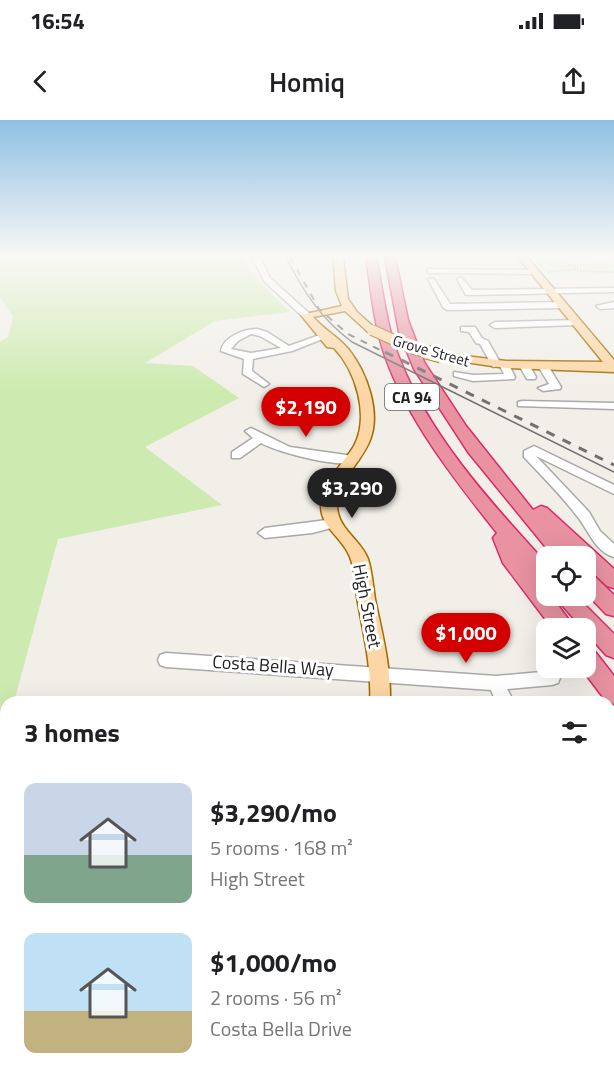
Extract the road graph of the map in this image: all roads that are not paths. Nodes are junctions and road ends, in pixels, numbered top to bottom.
1 (292, 302) edge
2 (344, 302) edge
3 (380, 302) edge
4 (400, 302) edge
5 (444, 302) edge
6 (559, 302) edge
7 (562, 305) junction
8 (614, 305) edge
9 (600, 306) dead end
10 (346, 308) junction
11 (306, 315) junction
12 (577, 322) junction
13 (495, 325) dead end
14 (464, 329) dead end
15 (325, 336) junction
16 (288, 349) junction
17 (249, 356) junction
18 (500, 365) junction
19 (543, 366) junction
20 (613, 366) edge
21 (458, 375) dead end
22 (264, 384) dead end
23 (543, 388) dead end
24 (522, 404) dead end
25 (614, 405) edge
26 (472, 444) junction
27 (236, 455) dead end
28 (353, 460) junction
29 (614, 490) edge
30 (495, 518) junction
31 (334, 523) junction
32 (265, 533) dead end
33 (555, 546) edge
34 (614, 552) edge
35 (536, 565) edge
36 (614, 581) edge
37 (596, 590) edge
38 (573, 606) edge
39 (614, 608) edge
40 (556, 618) edge
41 (614, 649) edge
42 (166, 660) dead end
43 (596, 670) edge
44 (380, 673) junction
45 (552, 678) dead end
46 (496, 683) junction
47 (614, 694) edge
48 (381, 696) edge
49 (502, 696) edge

1 - 11 street
2 - 10 main road
3 - 30 highway, CA 94
4 - 26 highway, CA 94
5 - 7 street
6 - 7 main road
7 - 12 main road
8 - 9 street
10 - 11 main road
10 - 18 main road, Grove Street, bridge
11 - 15 main road
12 - 13 street
12 - 20 main road
14 - 18 street
15 - 16 street
15 - 28 main road
16 - 17 street
16 - 17 street
17 - 22 street
18 - 19 main road, Grove Street
18 - 21 street
19 - 20 main road, Grove Street
19 - 23 street
24 - 25 street
26 - 33 highway, CA 94
26 - 36 highway
27 - 28 street
28 - 31 main road
29 - 34 street
30 - 35 highway, CA 94
30 - 40 highway
31 - 32 street
31 - 44 main road, High Street
37 - 39 highway
38 - 41 highway
42 - 44 street, Costa Bella Way
43 - 47 highway
44 - 46 street, Costa Bella Way
44 - 48 main road, High Street
45 - 46 street, Costa Bella Way
46 - 49 street

